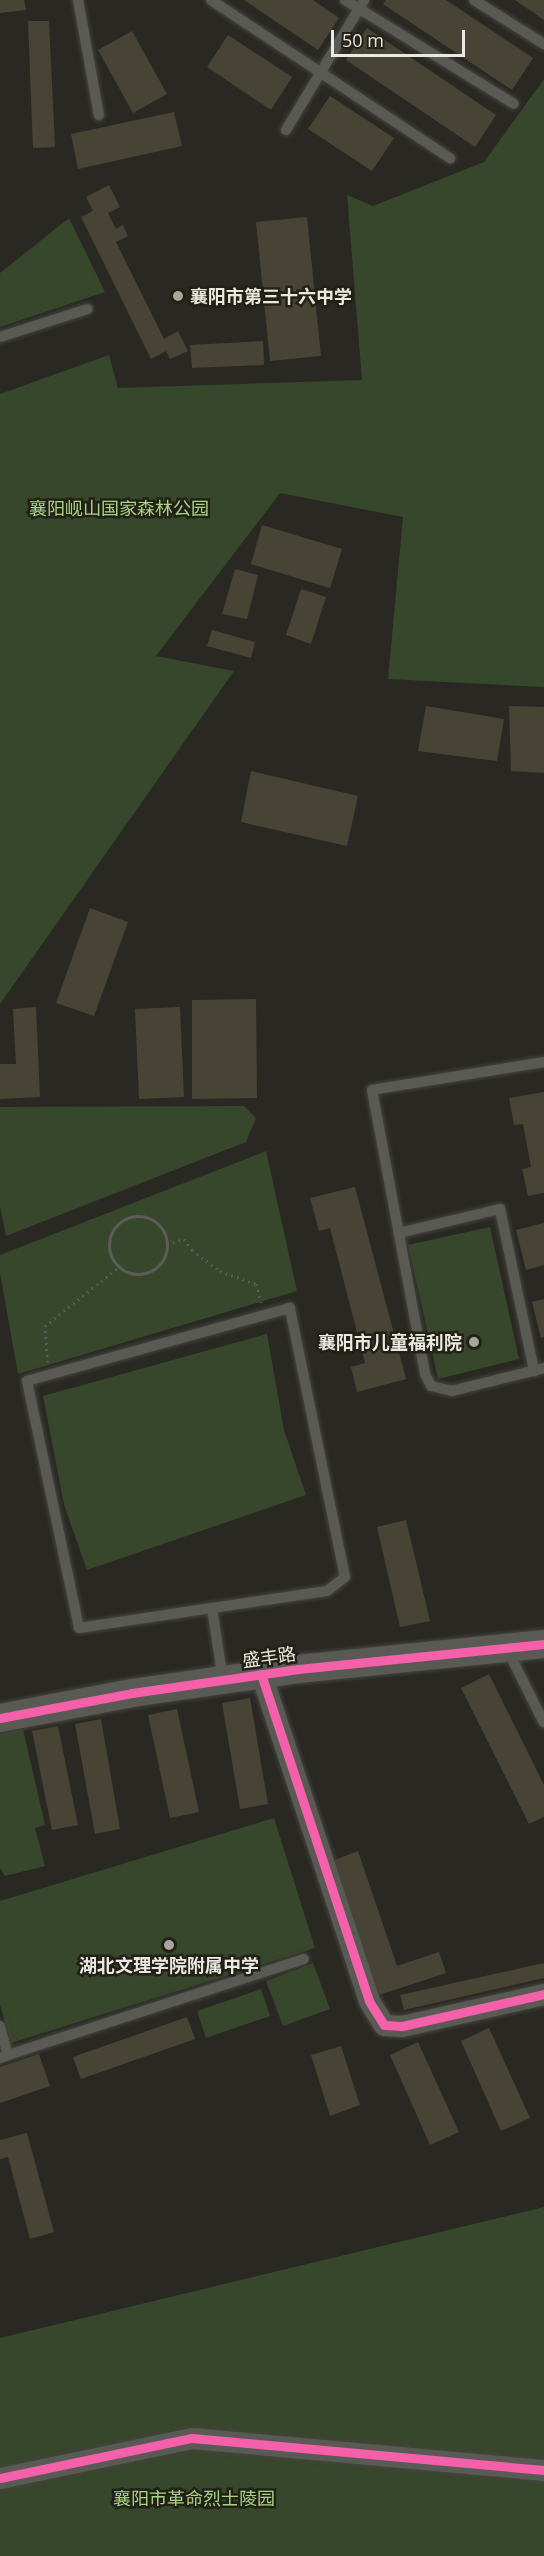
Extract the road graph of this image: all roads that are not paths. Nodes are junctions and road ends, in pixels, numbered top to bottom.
1 (78, 0) edge
2 (211, 0) edge
3 (345, 0) edge
4 (474, 0) edge
5 (362, 4) edge
6 (544, 44) edge
7 (321, 73) junction
8 (514, 104) dead end
9 (99, 115) dead end
10 (286, 130) dead end
11 (450, 158) dead end
12 (88, 309) dead end
13 (0, 337) edge
14 (544, 1062) edge
15 (399, 1233) junction
16 (539, 1369) edge
17 (212, 1608) junction
18 (544, 1644) edge
19 (506, 1648) junction
20 (261, 1674) junction
21 (223, 1680) junction
22 (0, 1718) edge
23 (544, 1723) edge
24 (304, 1959) dead end
25 (544, 1994) edge
26 (0, 2026) edge
27 (4, 2056) edge
28 (544, 2470) edge
29 (0, 2478) edge

1 - 9 lane
2 - 7 lane
3 - 5 lane
4 - 6 lane
5 - 7 lane
5 - 8 lane
7 - 10 lane
7 - 11 lane
12 - 13 lane
14 - 15 lane
15 - 16 lane
15 - 16 lane
17 - 17 lane
17 - 21 lane
18 - 19 street, 盛丰路
19 - 20 street, 盛丰路
19 - 23 lane
20 - 21 street, 盛丰路
20 - 25 street
21 - 22 street, 盛丰路
24 - 27 lane
26 - 27 lane
28 - 29 street

